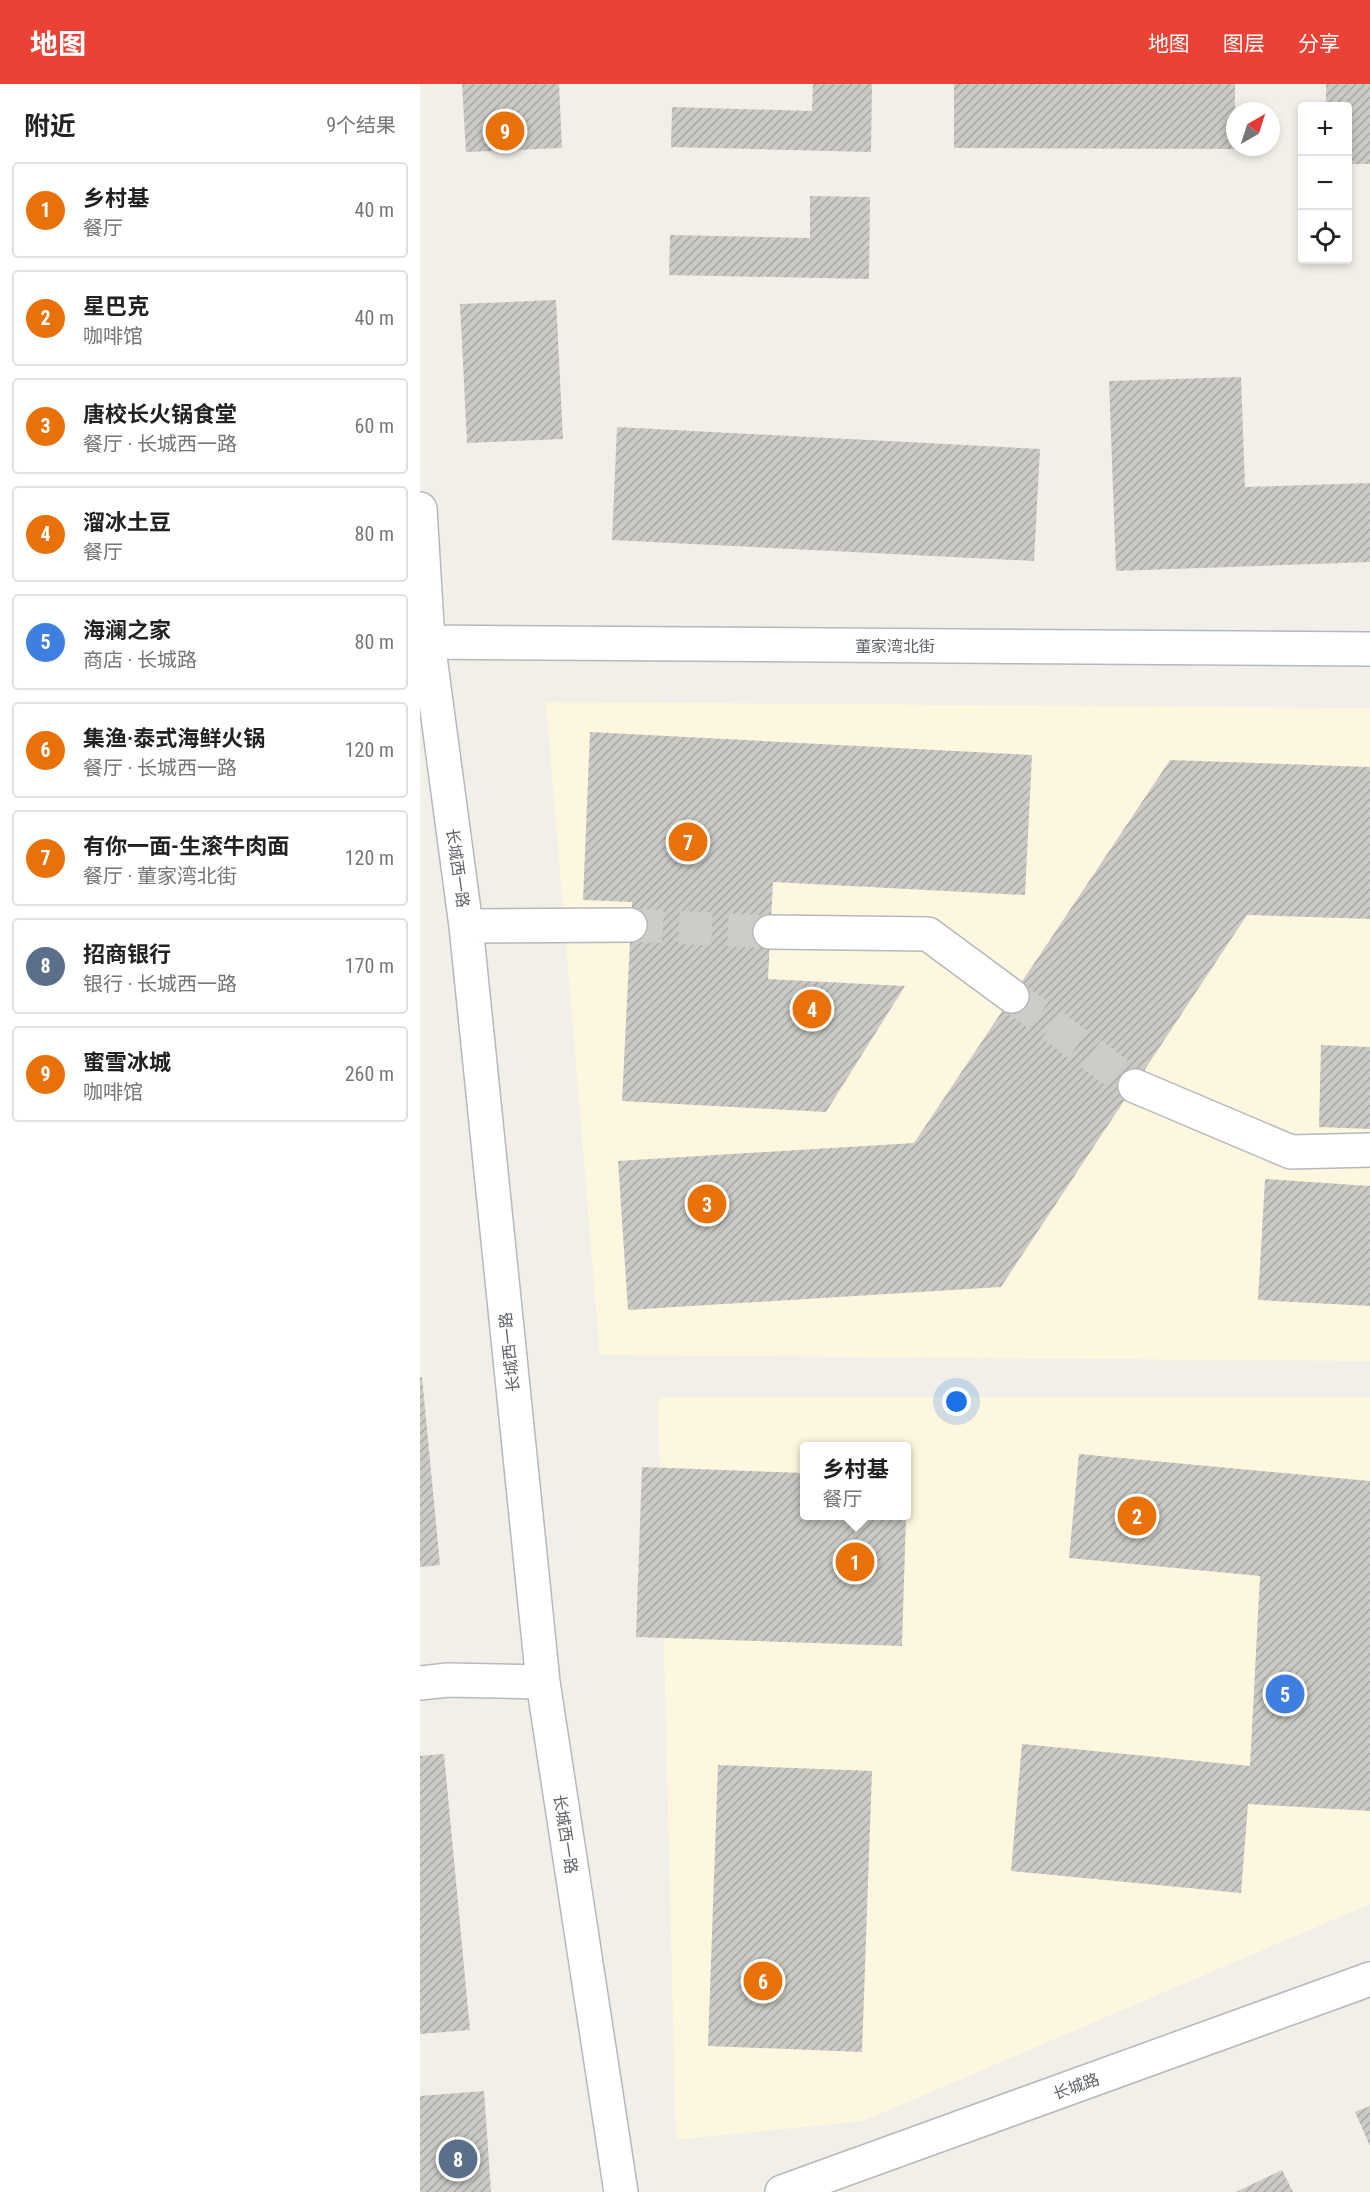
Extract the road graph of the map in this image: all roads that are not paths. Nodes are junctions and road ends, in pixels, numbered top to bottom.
1 (420, 509) edge
2 (424, 642) edge
3 (1370, 649) edge
4 (630, 925) tunnel mouth
5 (466, 926) junction
6 (770, 932) tunnel mouth
7 (1012, 996) tunnel mouth
8 (1135, 1086) tunnel mouth
9 (1370, 1150) edge
10 (543, 1682) junction
11 (420, 1683) edge
12 (1370, 1979) edge
13 (621, 2192) edge
14 (782, 2192) edge

1 - 2 street, 长城西一路
2 - 3 street, 董家湾北街
2 - 5 street, 长城西一路
4 - 5 street
5 - 10 street, 长城西一路
6 - 7 street
8 - 9 street
10 - 11 street
10 - 13 street, 长城西一路
12 - 14 street, 长城路

